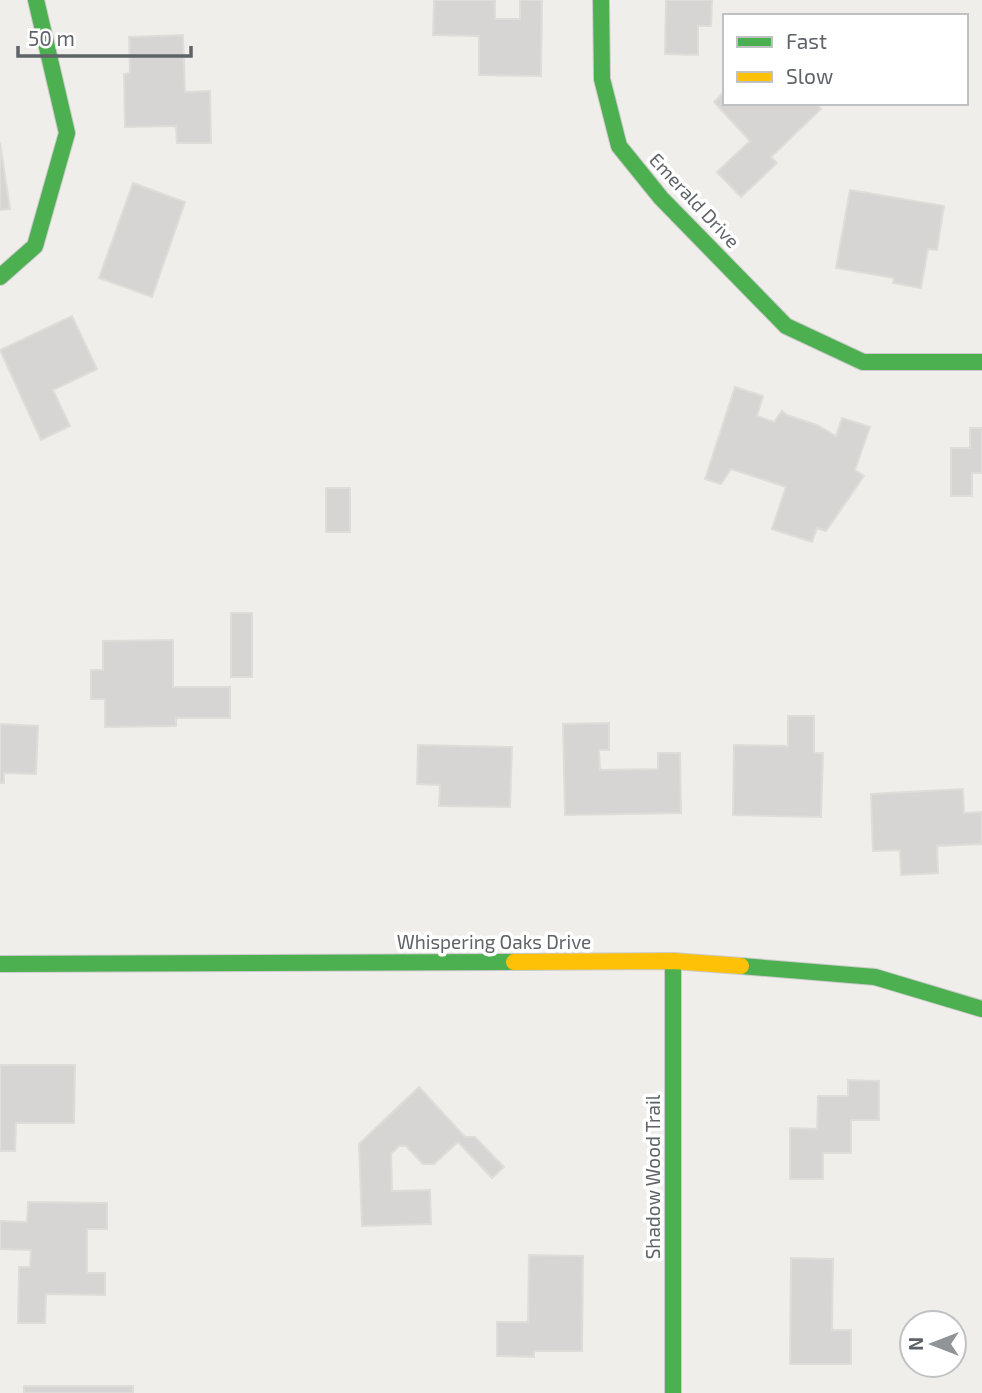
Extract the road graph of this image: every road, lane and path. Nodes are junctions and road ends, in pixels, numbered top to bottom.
1 (36, 0) edge
2 (601, 0) edge
3 (0, 277) edge
4 (982, 362) edge
5 (673, 961) junction
6 (0, 964) edge
7 (982, 1009) edge
8 (673, 1393) edge

1 - 3 street
2 - 4 street, Emerald Drive
5 - 6 street, Whispering Oaks Drive
5 - 7 street, Whispering Oaks Drive
5 - 8 street, Shadow Wood Trail

